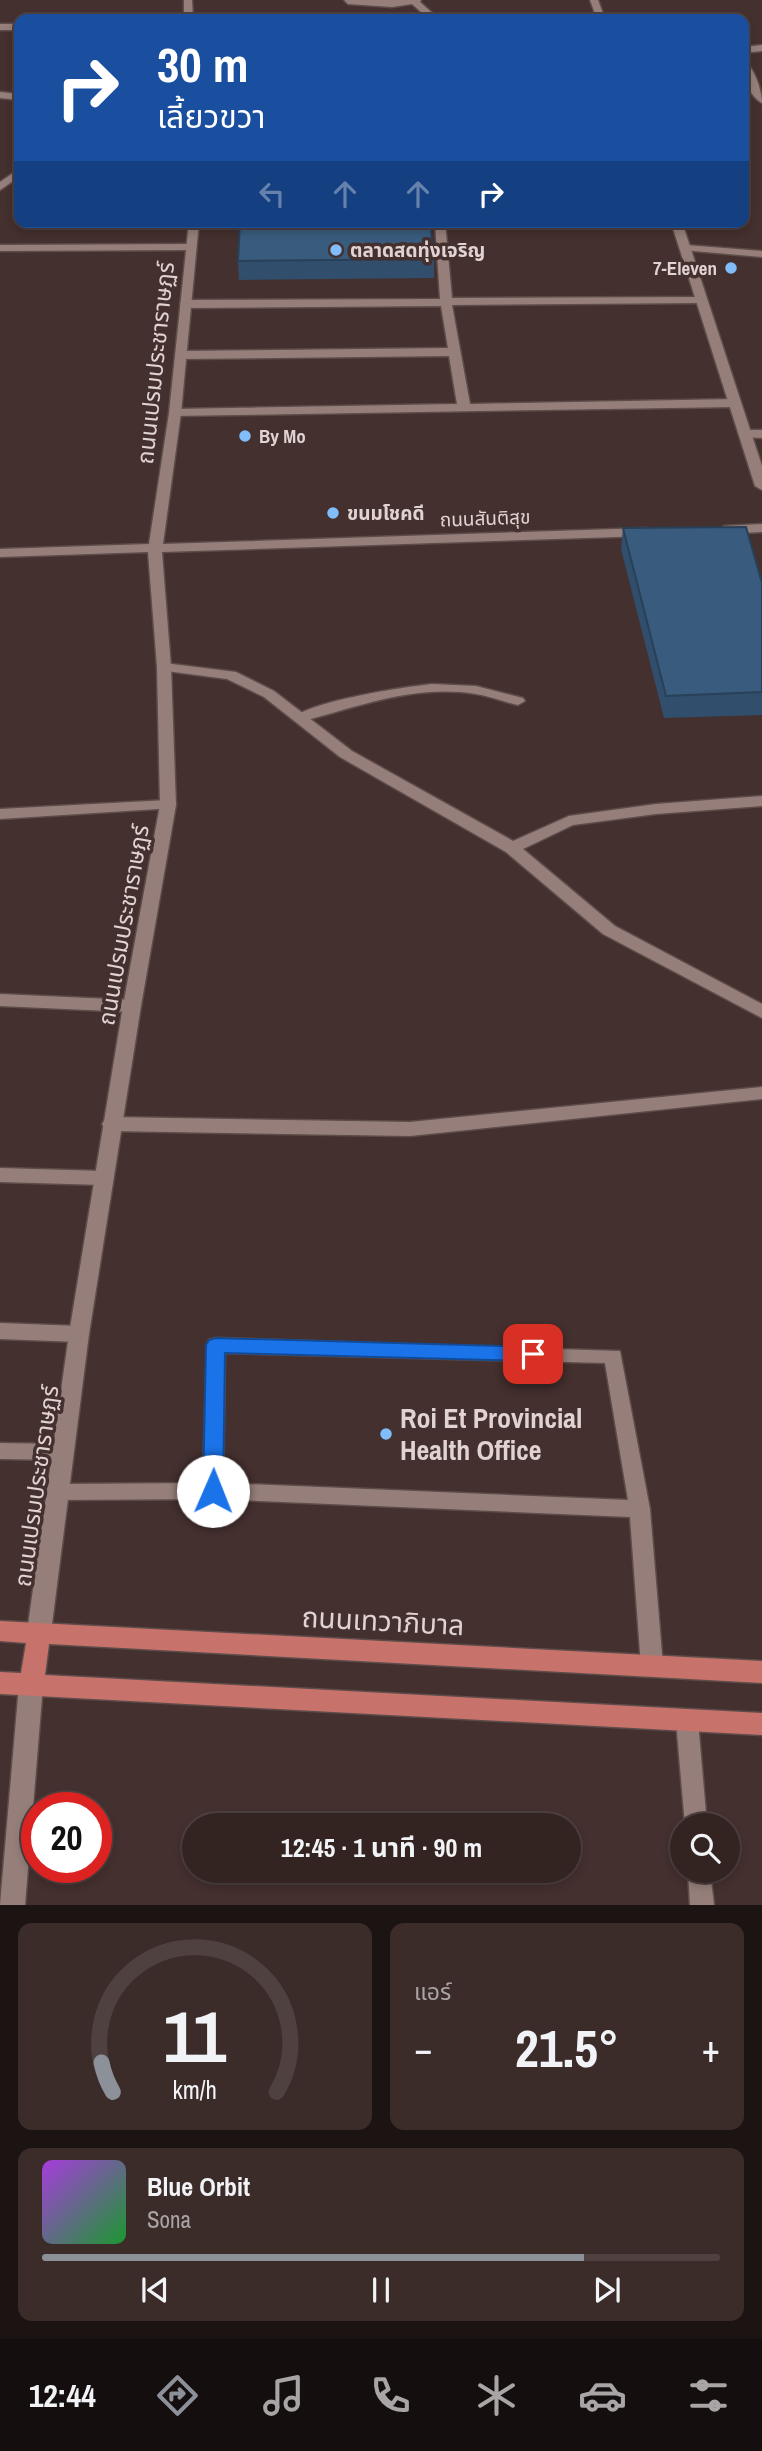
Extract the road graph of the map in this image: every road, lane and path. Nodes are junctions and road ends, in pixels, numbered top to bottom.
1 (348, 1) edge
2 (416, 1) edge
3 (429, 14) edge
4 (749, 76) edge
5 (762, 100) edge
6 (14, 176) edge
7 (0, 187) edge
8 (193, 228) edge
9 (440, 228) edge
10 (678, 228) edge
11 (190, 247) junction
12 (0, 248) edge
13 (686, 248) junction
14 (762, 254) edge
15 (700, 300) junction
16 (446, 302) junction
17 (186, 304) junction
18 (455, 352) junction
19 (181, 355) junction
20 (736, 403) junction
21 (464, 408) junction
22 (175, 413) junction
23 (747, 434) junction
24 (762, 434) edge
25 (762, 486) edge
26 (762, 528) edge
27 (707, 530) edge
28 (666, 531) edge
29 (155, 548) junction
30 (0, 553) edge
31 (164, 667) junction
32 (518, 701) dead end
33 (300, 718) junction
34 (762, 801) edge
35 (168, 805) junction
36 (0, 814) edge
37 (512, 848) junction
38 (0, 1000) edge
39 (132, 1006) junction
40 (762, 1012) edge
41 (762, 1093) edge
42 (112, 1124) junction
43 (0, 1175) edge
44 (103, 1178) junction
45 (0, 1331) edge
46 (79, 1334) junction
47 (0, 1451) edge
48 (64, 1452) junction
49 (213, 1491) junction
50 (58, 1492) junction
51 (640, 1509) junction
52 (0, 1630) edge
53 (39, 1633) junction
54 (652, 1666) junction
55 (762, 1672) edge
56 (0, 1683) edge
57 (32, 1685) junction
58 (687, 1721) junction
59 (762, 1724) edge
60 (694, 1813) edge
61 (700, 1883) edge
62 (12, 1905) edge
63 (702, 1905) edge

1 - 2 street
2 - 3 street
4 - 5 street
6 - 7 street
8 - 11 street, ถนนเปรมประชาราษฏร์
9 - 16 street
10 - 13 street
11 - 12 street
11 - 17 street, ถนนเปรมประชาราษฏร์
13 - 14 street
13 - 15 street
15 - 16 street
15 - 20 street
16 - 17 street
16 - 18 street
17 - 19 street, ถนนเปรมประชาราษฏร์
18 - 19 street
18 - 21 street
19 - 22 street, ถนนเปรมประชาราษฏร์
20 - 21 street
20 - 23 street
21 - 22 street
22 - 29 street, ถนนเปรมประชาราษฏร์
23 - 24 street
23 - 25 street
26 - 27 street
28 - 29 street, ถนนสันติสุข
29 - 30 street, ถนนสันติสุข
29 - 31 street, ถนนเปรมประชาราษฏร์
31 - 33 street
31 - 35 street, ถนนเปรมประชาราษฏร์
32 - 33 lane
33 - 37 street
34 - 37 street
35 - 36 street
35 - 39 street, ถนนเปรมประชาราษฏร์
37 - 40 street
38 - 39 street
39 - 42 street, ถนนเปรมประชาราษฏร์
41 - 42 street
42 - 44 street, ถนนเปรมประชาราษฏร์
43 - 44 street
44 - 46 street, ถนนเปรมประชาราษฏร์
45 - 46 street
46 - 48 street, ถนนเปรมประชาราษฏร์
47 - 48 lane
48 - 50 street, ถนนเปรมประชาราษฏร์
49 - 50 lane
49 - 51 lane
49 - 51 lane
50 - 53 street, ถนนเปรมประชาราษฏร์
51 - 54 lane
52 - 53 main road, ถนนเทวาภิบาล
53 - 54 main road, ถนนเทวาภิบาล
53 - 57 main road
54 - 55 main road, ถนนเทวาภิบาล
56 - 57 main road
57 - 58 main road
57 - 62 street
58 - 59 main road
58 - 60 lane
61 - 63 lane

